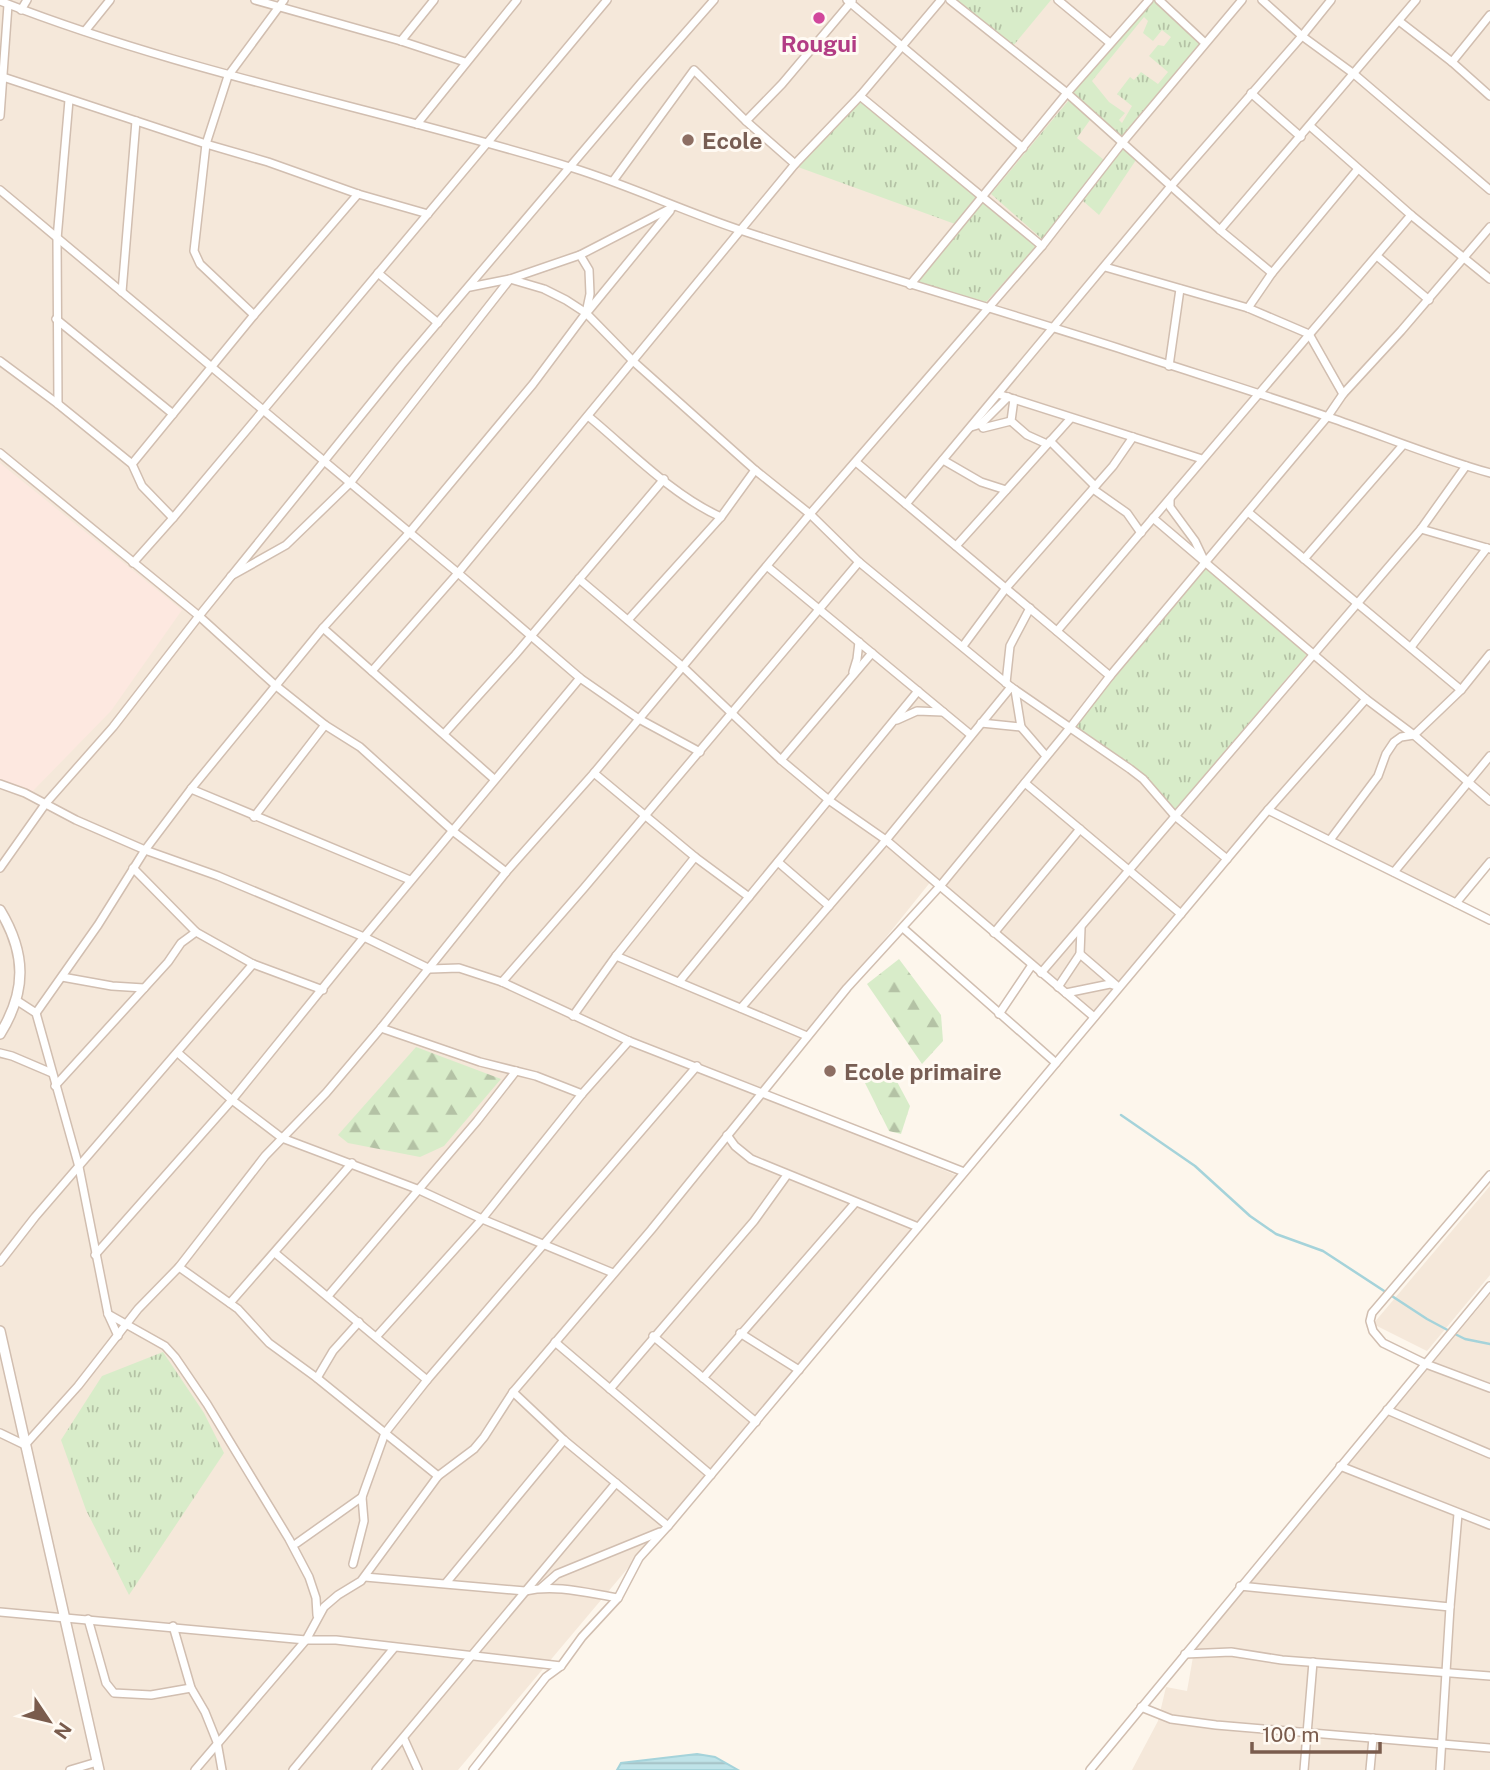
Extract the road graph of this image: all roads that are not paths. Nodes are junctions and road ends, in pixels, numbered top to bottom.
1 (27, 0) edge
2 (110, 0) edge
3 (256, 0) edge
4 (284, 0) edge
5 (434, 0) edge
6 (517, 0) edge
7 (607, 0) edge
8 (714, 0) edge
9 (941, 0) edge
10 (950, 0) edge
11 (1058, 0) edge
12 (1149, 0) edge
13 (1159, 0) edge
14 (1242, 0) edge
15 (1262, 0) edge
16 (1331, 0) edge
17 (1416, 0) edge
18 (850, 1) edge
19 (4, 3) edge
20 (277, 8) junction
21 (21, 9) junction
22 (1490, 15) edge
23 (1399, 21) junction
24 (85, 31) junction
25 (1302, 36) junction
26 (401, 41) junction
27 (1205, 43) junction
28 (1110, 44) junction
29 (902, 46) junction
30 (465, 62) junction
31 (1452, 62) junction
32 (1354, 75) junction
33 (228, 76) junction
34 (4, 77) junction
35 (1067, 93) junction
36 (1251, 93) junction
37 (860, 96) junction
38 (1490, 96) edge
39 (69, 100) junction
40 (0, 116) edge
41 (136, 121) junction
42 (746, 121) junction
43 (417, 124) junction
44 (1310, 126) junction
45 (1301, 137) junction
46 (1122, 143) junction
47 (206, 144) junction
48 (486, 144) junction
49 (1023, 148) junction
50 (795, 164) junction
51 (571, 167) junction
52 (1358, 169) junction
53 (613, 181) junction
54 (1171, 186) junction
55 (0, 190) edge
56 (1490, 190) edge
57 (358, 194) junction
58 (984, 196) junction
59 (673, 207) junction
60 (428, 214) junction
61 (1411, 215) junction
62 (1490, 227) edge
63 (1220, 230) junction
64 (742, 231) junction
65 (57, 239) junction
66 (1042, 246) junction
67 (580, 255) junction
68 (1377, 256) junction
69 (1463, 257) junction
70 (1105, 267) junction
71 (378, 273) junction
72 (1272, 273) junction
73 (510, 279) junction
74 (1490, 279) edge
75 (910, 285) junction
76 (469, 288) junction
77 (1180, 289) junction
78 (122, 292) junction
79 (1429, 300) junction
80 (987, 307) junction
81 (1248, 308) junction
82 (586, 313) junction
83 (254, 315) junction
84 (56, 318) junction
85 (438, 323) junction
86 (1053, 328) junction
87 (1309, 334) junction
88 (0, 361) edge
89 (634, 362) junction
90 (212, 366) junction
91 (1168, 366) junction
92 (998, 394) junction
93 (1257, 394) junction
94 (1343, 394) junction
95 (1011, 398) junction
96 (58, 404) junction
97 (264, 410) junction
98 (173, 414) junction
99 (588, 416) junction
100 (1328, 416) junction
101 (1071, 418) junction
102 (1011, 421) junction
103 (981, 424) junction
104 (971, 427) junction
105 (1133, 437) junction
106 (1049, 443) junction
107 (1403, 445) junction
108 (0, 453) edge
109 (943, 460) junction
110 (1202, 460) junction
111 (325, 462) junction
112 (856, 462) junction
113 (132, 464) junction
114 (1466, 466) junction
115 (755, 470) junction
116 (1490, 473) edge
117 (664, 479) junction
118 (349, 484) junction
119 (1094, 487) junction
120 (1006, 490) junction
121 (1170, 498) junction
122 (906, 504) junction
123 (1248, 512) junction
124 (810, 514) junction
125 (721, 517) junction
126 (173, 518) junction
127 (1153, 518) junction
128 (1421, 529) junction
129 (409, 533) junction
130 (1140, 533) junction
131 (956, 546) junction
132 (1489, 549) edge
133 (1304, 559) junction
134 (859, 562) junction
135 (1205, 562) junction
136 (134, 563) junction
137 (768, 567) junction
138 (458, 573) junction
139 (231, 576) junction
140 (579, 579) junction
141 (1006, 588) junction
142 (1358, 603) junction
143 (1030, 608) junction
144 (819, 609) junction
145 (199, 616) junction
146 (628, 620) junction
147 (323, 628) junction
148 (1057, 631) junction
149 (530, 635) junction
150 (859, 642) junction
151 (963, 646) junction
152 (1411, 646) junction
153 (872, 653) junction
154 (1314, 653) junction
155 (1490, 654) edge
156 (683, 667) junction
157 (372, 671) junction
158 (852, 676) junction
159 (1110, 676) junction
160 (580, 678) junction
161 (275, 685) junction
162 (1011, 687) junction
163 (1461, 690) junction
164 (918, 691) junction
165 (1366, 699) junction
166 (944, 712) junction
167 (731, 714) junction
168 (639, 719) junction
169 (981, 723) junction
170 (326, 725) junction
171 (891, 725) junction
172 (1021, 727) junction
173 (1069, 729) junction
174 (444, 734) junction
175 (1414, 735) junction
176 (971, 736) junction
177 (700, 752) junction
178 (1046, 756) junction
179 (1490, 756) edge
180 (781, 760) junction
181 (594, 773) junction
182 (494, 779) junction
183 (1025, 783) junction
184 (1468, 783) junction
185 (0, 784) edge
186 (191, 789) junction
187 (830, 801) junction
188 (1490, 801) edge
189 (46, 803) junction
190 (1268, 810) junction
191 (646, 814) junction
192 (1175, 816) junction
193 (254, 817) junction
194 (1080, 829) junction
195 (454, 832) junction
196 (886, 840) junction
197 (1330, 840) junction
198 (145, 850) junction
199 (695, 857) junction
200 (1227, 859) junction
201 (778, 862) junction
202 (1490, 862) edge
203 (0, 868) edge
204 (133, 868) junction
205 (1129, 871) junction
206 (506, 872) junction
207 (1394, 872) junction
208 (410, 880) junction
209 (941, 885) junction
210 (750, 897) junction
211 (1456, 903) junction
212 (829, 906) junction
213 (0, 910) edge
214 (1181, 914) junction
215 (1490, 920) edge
216 (1081, 927) junction
217 (903, 928) junction
218 (196, 932) junction
219 (994, 933) junction
220 (364, 937) junction
221 (1080, 954) junction
222 (615, 956) junction
223 (253, 964) junction
224 (1032, 965) junction
225 (430, 968) junction
226 (1041, 973) junction
227 (62, 977) junction
228 (502, 982) junction
229 (679, 982) junction
230 (1058, 987) junction
231 (1119, 987) junction
232 (144, 988) junction
233 (323, 990) junction
234 (1066, 993) junction
235 (16, 1000) junction
236 (741, 1008) junction
237 (36, 1013) junction
238 (999, 1014) junction
239 (573, 1016) junction
240 (1094, 1017) junction
241 (382, 1028) junction
242 (0, 1034) edge
243 (807, 1036) junction
244 (629, 1041) junction
245 (0, 1053) edge
246 (178, 1053) junction
247 (1056, 1063) junction
248 (697, 1066) junction
249 (516, 1071) junction
250 (52, 1073) junction
251 (55, 1086) junction
252 (761, 1093) junction
253 (582, 1094) junction
254 (232, 1100) junction
255 (727, 1135) junction
256 (282, 1138) junction
257 (352, 1163) junction
258 (79, 1167) junction
259 (964, 1172) junction
260 (788, 1175) junction
261 (1490, 1175) edge
262 (417, 1189) junction
263 (855, 1203) junction
264 (482, 1219) junction
265 (918, 1227) junction
266 (544, 1245) junction
267 (275, 1253) junction
268 (95, 1255) junction
269 (0, 1262) edge
270 (179, 1267) junction
271 (613, 1273) junction
272 (1490, 1286) edge
273 (328, 1296) junction
274 (230, 1303) junction
275 (108, 1314) junction
276 (359, 1322) junction
277 (125, 1325) junction
278 (0, 1331) edge
279 (740, 1334) junction
280 (118, 1336) junction
281 (377, 1336) junction
282 (653, 1336) junction
283 (555, 1342) junction
284 (1426, 1364) junction
285 (799, 1370) junction
286 (317, 1378) junction
287 (703, 1378) junction
288 (427, 1380) junction
289 (1490, 1388) edge
290 (610, 1389) junction
291 (513, 1392) junction
292 (1387, 1410) junction
293 (756, 1422) junction
294 (0, 1433) edge
295 (385, 1433) junction
296 (564, 1440) junction
297 (25, 1446) junction
298 (1490, 1454) edge
299 (1340, 1466) junction
300 (711, 1475) junction
301 (438, 1476) junction
302 (616, 1483) junction
303 (362, 1497) junction
304 (1458, 1514) junction
305 (1490, 1525) edge
306 (666, 1528) junction
307 (297, 1543) dead end
308 (353, 1564) dead end
309 (365, 1577) junction
310 (446, 1583) junction
311 (1240, 1586) junction
312 (541, 1588) junction
313 (525, 1591) junction
314 (618, 1598) junction
315 (1450, 1607) junction
316 (0, 1612) edge
317 (317, 1615) junction
318 (66, 1617) junction
319 (88, 1619) junction
320 (173, 1626) junction
321 (306, 1640) junction
322 (394, 1648) junction
323 (1185, 1654) junction
324 (471, 1657) junction
325 (1313, 1662) junction
326 (537, 1665) junction
327 (561, 1666) junction
328 (1446, 1673) junction
329 (1490, 1676) edge
330 (547, 1677) junction
331 (191, 1688) junction
332 (1141, 1707) junction
333 (1308, 1731) junction
334 (1373, 1738) junction
335 (404, 1739) junction
336 (217, 1742) junction
337 (1443, 1744) junction
338 (1490, 1748) edge
339 (98, 1766) edge
340 (70, 1770) edge
341 (195, 1770) edge
342 (222, 1770) edge
343 (293, 1770) edge
344 (376, 1770) edge
345 (418, 1770) edge
346 (473, 1770) edge
347 (1090, 1770) edge
348 (1304, 1770) edge
349 (1370, 1770) edge
350 (1440, 1770) edge

1 - 21 street
2 - 24 street
3 - 20 street
4 - 20 street
5 - 26 street
6 - 30 street
7 - 48 street
8 - 51 street
9 - 29 street
10 - 35 street
11 - 28 street
12 - 28 street
13 - 27 street
14 - 27 street
15 - 25 street
16 - 25 street
17 - 23 street
18 - 29 street
18 - 42 street
19 - 21 street
19 - 34 street
20 - 26 street
20 - 33 street
21 - 24 street
22 - 31 street
23 - 31 street
23 - 32 street
24 - 33 street
25 - 32 street
25 - 36 street
26 - 30 street
27 - 46 street
28 - 35 street
29 - 37 street
29 - 49 street
30 - 43 street
31 - 38 street
32 - 44 street
32 - 56 street
33 - 43 street
33 - 47 street
34 - 39 street
34 - 40 street
35 - 46 street
35 - 49 street
36 - 45 street
36 - 54 street
37 - 50 street
37 - 58 street
39 - 41 street
39 - 65 street
41 - 47 street
41 - 78 street
42 - 50 street
42 - 53 street
43 - 48 street
44 - 45 street
44 - 52 street
45 - 63 street
46 - 54 street
46 - 66 street
47 - 57 street
47 - 83 street
48 - 51 street
48 - 60 street
49 - 58 street
50 - 64 street
51 - 53 street
51 - 76 street
52 - 61 street
52 - 72 street
53 - 59 street
54 - 63 street
54 - 70 street
55 - 65 street
57 - 60 street
57 - 83 street
58 - 66 street
58 - 75 street
59 - 64 street
59 - 67 street
59 - 82 street
60 - 71 street
61 - 68 street
61 - 69 street
62 - 69 street
63 - 72 street
64 - 75 street
64 - 89 street
65 - 78 street
65 - 84 street
66 - 80 street
67 - 73 street
67 - 82 street
68 - 79 street
68 - 87 street
69 - 74 street
69 - 79 street
70 - 77 street
70 - 86 street
71 - 85 street
71 - 97 street
72 - 81 street
73 - 76 street
73 - 82 street
73 - 118 street
75 - 80 street
76 - 85 street
77 - 81 street
77 - 91 street
78 - 90 street
79 - 94 street
80 - 86 street
80 - 112 street
81 - 87 street
82 - 89 street
82 - 129 street
83 - 90 street
84 - 96 street
84 - 98 street
85 - 111 street
86 - 91 street
86 - 92 street
87 - 93 street
87 - 94 street
88 - 96 street
89 - 99 street
89 - 115 street
90 - 97 street
90 - 98 street
91 - 93 street
92 - 95 street
92 - 104 street
93 - 100 street
93 - 110 street
94 - 100 street
95 - 101 street
95 - 102 street
95 - 103 street
96 - 113 street
97 - 111 street
97 - 126 street
98 - 113 street
99 - 117 street
99 - 138 street
100 - 107 street
100 - 123 street
101 - 105 street
101 - 106 street
102 - 103 street
102 - 106 street
103 - 104 street
104 - 109 street
105 - 110 street
105 - 119 street
106 - 119 street
106 - 120 street
107 - 114 street
107 - 133 street
108 - 136 street
109 - 120 street
109 - 122 street
110 - 121 street
111 - 118 street
111 - 139 street
112 - 122 street
112 - 124 street
113 - 126 street
114 - 116 street
114 - 128 street
115 - 124 street
115 - 125 street
117 - 125 street
117 - 140 street
118 - 129 street
118 - 139 street
119 - 130 street
119 - 141 street
120 - 131 street
121 - 127 street
121 - 135 street
122 - 131 street
123 - 133 street
123 - 135 street
124 - 134 street
124 - 137 street
125 - 146 street
126 - 136 street
127 - 130 street
127 - 135 street
128 - 132 street
128 - 142 street
129 - 138 street
129 - 147 street
130 - 148 street
131 - 141 street
132 - 152 street
133 - 142 street
134 - 144 street
134 - 151 street
135 - 154 street
135 - 159 street
136 - 145 street
137 - 144 street
137 - 156 street
138 - 149 street
138 - 157 street
139 - 145 street
140 - 146 street
140 - 149 street
141 - 143 street
141 - 151 street
142 - 152 street
142 - 154 street
143 - 148 street
143 - 162 street
144 - 150 street
144 - 167 street
145 - 161 street
145 - 189 street
146 - 156 street
147 - 157 street
147 - 161 street
148 - 159 street
149 - 160 street
149 - 174 street
150 - 153 street
150 - 158 street
151 - 162 street
152 - 163 street
153 - 158 street
153 - 164 street
154 - 165 street
154 - 192 street
155 - 163 street
156 - 167 street
156 - 168 street
157 - 174 street
158 - 180 street
159 - 173 street
160 - 168 street
160 - 182 street
161 - 170 street
161 - 186 street
162 - 169 street
162 - 172 street
162 - 173 street
163 - 175 street
164 - 166 street
164 - 171 street
165 - 175 street
165 - 190 street
166 - 171 street
166 - 176 street
167 - 177 street
167 - 180 street
168 - 177 street
168 - 181 street
169 - 172 street
169 - 176 street
170 - 193 street
170 - 195 street
171 - 187 street
172 - 178 street
173 - 178 street
173 - 192 street
174 - 182 street
175 - 184 street
175 - 197 street
176 - 196 street
177 - 191 street
178 - 183 street
179 - 184 street
180 - 187 street
181 - 191 street
181 - 206 street
182 - 195 street
183 - 194 street
183 - 209 street
184 - 188 street
184 - 207 street
185 - 189 street
186 - 193 street
186 - 198 street
187 - 196 street
187 - 201 street
189 - 198 street
189 - 203 street
190 - 197 street
190 - 200 street
191 - 199 street
191 - 228 street
192 - 200 street
192 - 205 street
193 - 208 street
194 - 205 street
194 - 219 street
195 - 206 street
195 - 208 street
196 - 209 street
196 - 212 street
197 - 207 street
198 - 204 street
198 - 220 street
199 - 210 street
199 - 222 street
200 - 214 street
201 - 210 street
201 - 212 street
202 - 211 street
204 - 218 street
204 - 227 street
205 - 214 street
205 - 216 street
206 - 225 street
207 - 211 street
208 - 220 street
209 - 217 street
209 - 219 street
210 - 229 street
211 - 215 street
212 - 236 street
213 - 235 street
214 - 231 street
216 - 221 street
216 - 226 street
217 - 238 street
217 - 243 street
218 - 223 street
218 - 232 street
219 - 224 street
220 - 225 street
220 - 233 street
221 - 230 street
221 - 231 street
222 - 229 street
222 - 239 street
223 - 233 street
223 - 246 street
224 - 226 street
224 - 238 street
225 - 228 street
225 - 241 street
226 - 230 street
227 - 232 street
227 - 237 street
228 - 239 street
229 - 236 street
230 - 234 street
231 - 234 street
231 - 240 street
232 - 251 street
233 - 254 street
234 - 240 street
235 - 237 street
235 - 242 street
236 - 243 street
237 - 250 street
238 - 247 street
239 - 244 street
240 - 247 street
241 - 249 street
241 - 256 street
243 - 252 street
244 - 248 street
244 - 253 street
245 - 250 street
246 - 254 street
246 - 258 street
247 - 259 street
248 - 252 street
248 - 266 street
249 - 253 street
249 - 262 street
250 - 251 street
251 - 258 street
252 - 255 street
252 - 259 street
253 - 264 street
254 - 256 street
254 - 268 street
255 - 260 street
255 - 271 street
256 - 257 street
256 - 270 street
257 - 262 street
257 - 267 street
258 - 268 street
258 - 269 street
259 - 265 street
260 - 263 street
260 - 282 street
261 - 284 street
262 - 264 street
262 - 273 street
263 - 265 street
263 - 279 street
264 - 266 street
264 - 281 street
265 - 285 street
266 - 271 street
266 - 288 street
267 - 273 street
267 - 274 street
268 - 275 street
270 - 274 street
270 - 277 street
271 - 283 street
272 - 284 street
273 - 276 street
274 - 286 street
275 - 277 street
275 - 280 street
276 - 281 street
276 - 286 street
277 - 280 street
277 - 317 street
278 - 297 street
279 - 285 street
279 - 287 street
280 - 297 street
281 - 288 street
282 - 287 street
282 - 290 street
283 - 290 street
283 - 291 street
284 - 289 street
284 - 292 street
285 - 293 street
286 - 295 street
287 - 293 street
288 - 295 street
290 - 300 street
291 - 296 street
291 - 301 street
292 - 298 street
292 - 299 street
293 - 300 street
294 - 297 street
295 - 301 street
295 - 303 street
296 - 302 street
296 - 310 street
297 - 318 street
299 - 304 street
299 - 311 street
300 - 306 street
301 - 309 street
302 - 306 street
302 - 313 street
303 - 307 street
303 - 308 street
304 - 305 street
304 - 315 street
306 - 312 street
306 - 314 street
309 - 310 street
309 - 317 street
310 - 313 street
311 - 315 street
311 - 323 street
312 - 313 street
312 - 314 street
313 - 324 street
314 - 327 street
315 - 328 street
316 - 318 street
317 - 321 street
318 - 319 street
318 - 339 street
319 - 320 street
319 - 331 street
320 - 321 street
320 - 331 street
321 - 322 street
321 - 336 street
322 - 324 street
322 - 343 street
323 - 325 street
323 - 332 street
324 - 326 street
324 - 335 street
325 - 328 street
325 - 333 street
326 - 327 street
326 - 330 street
327 - 330 street
328 - 329 street
328 - 337 street
330 - 346 street
331 - 336 street
332 - 333 street
332 - 347 street
333 - 334 street
333 - 348 street
334 - 337 street
334 - 349 street
335 - 344 street
335 - 345 street
336 - 341 street
336 - 342 street
337 - 338 street
337 - 350 street
339 - 340 street

